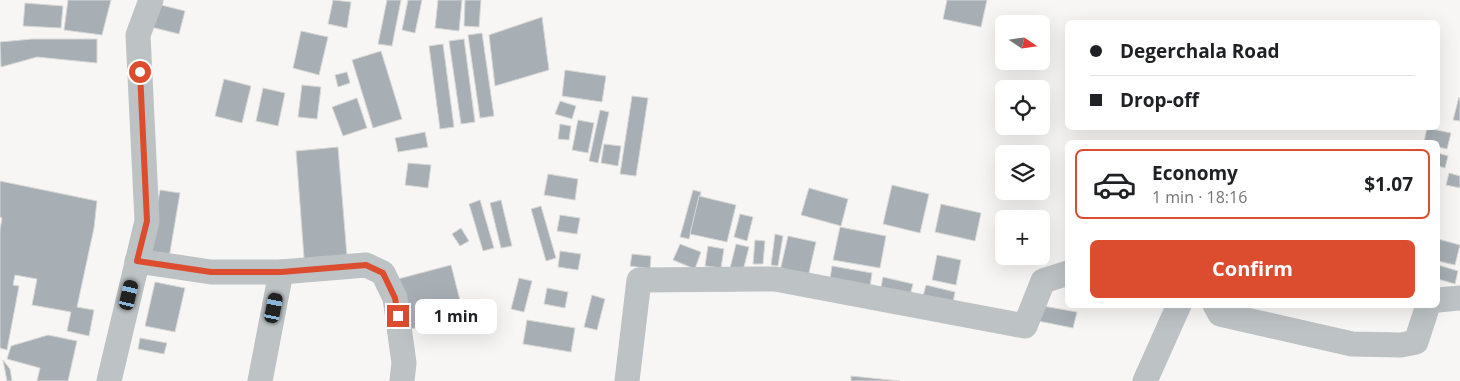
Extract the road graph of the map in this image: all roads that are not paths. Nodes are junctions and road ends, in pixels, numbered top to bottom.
1 (151, 0) edge
2 (137, 261) junction
3 (281, 272) junction
4 (1065, 274) edge
5 (1460, 298) edge
6 (1440, 300) edge
7 (1178, 308) edge
8 (1217, 308) edge
9 (1427, 308) edge
10 (109, 381) edge
11 (260, 381) edge
12 (402, 381) edge
13 (627, 381) edge
14 (1145, 381) edge

1 - 2 street
2 - 3 street
2 - 10 street
3 - 11 street
3 - 12 street
4 - 13 street
5 - 6 street
7 - 14 street
8 - 9 street

